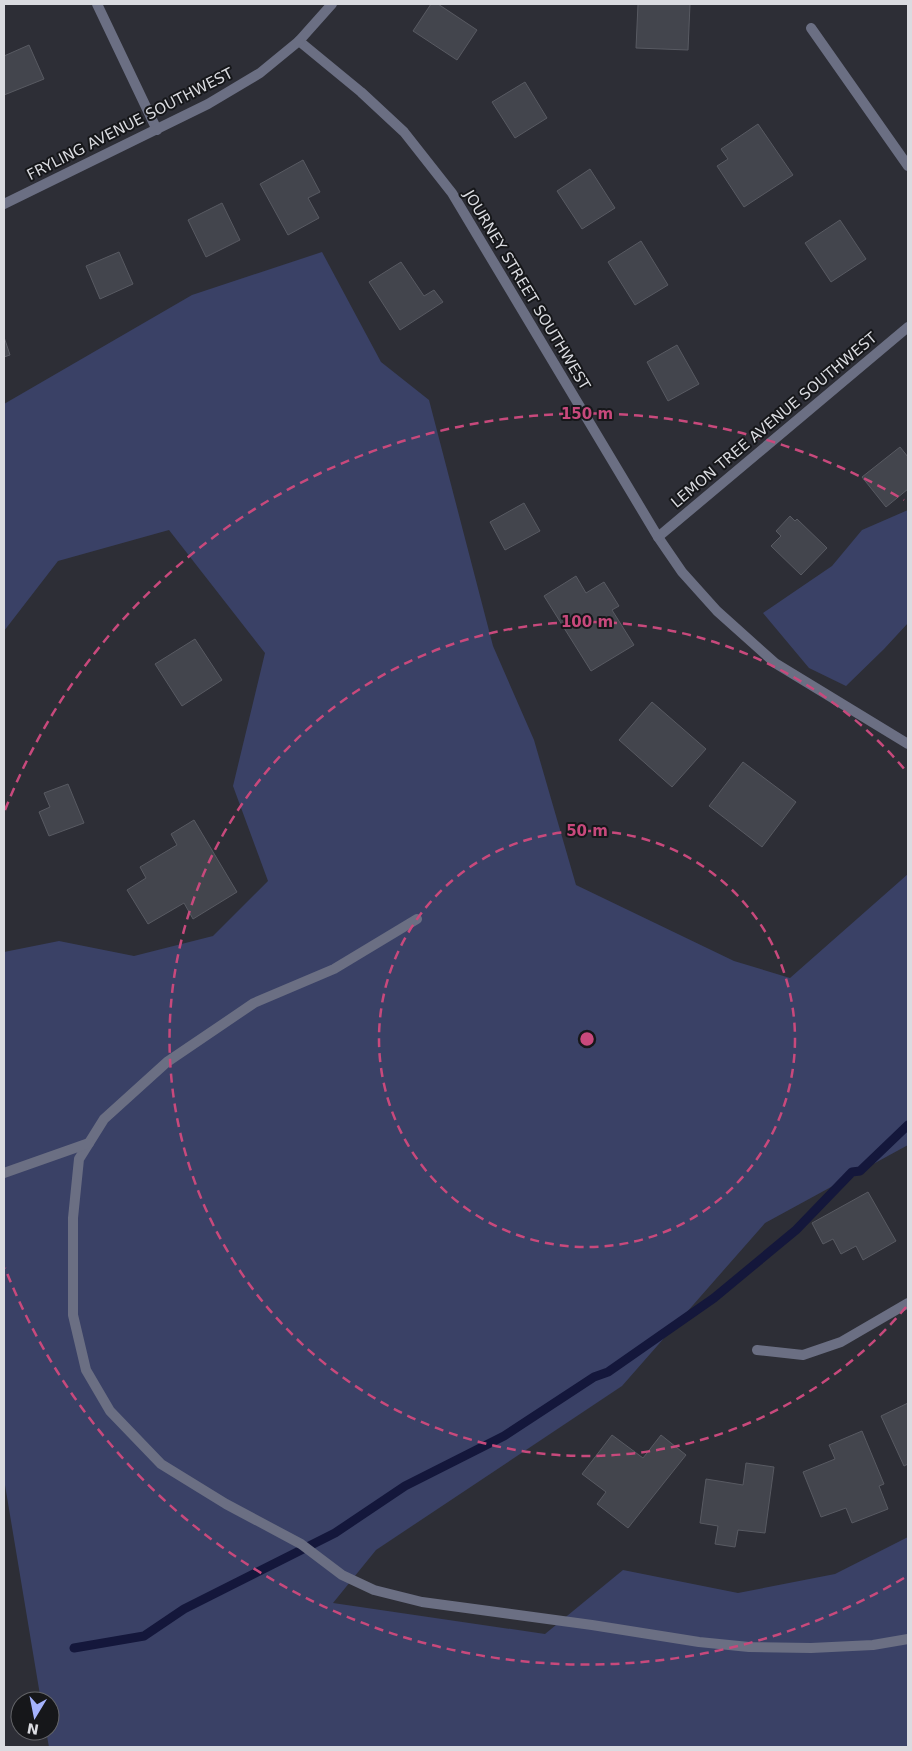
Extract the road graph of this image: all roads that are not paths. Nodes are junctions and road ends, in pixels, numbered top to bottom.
1 (97, 4) edge
2 (332, 4) edge
3 (811, 28) dead end
4 (299, 41) junction
5 (157, 130) junction
6 (908, 166) edge
7 (4, 204) edge
8 (908, 327) edge
9 (658, 537) junction
10 (908, 744) edge
11 (417, 918) dead end
12 (89, 1143) junction
13 (4, 1174) edge
14 (908, 1303) edge
15 (757, 1350) dead end
16 (908, 1639) edge

1 - 5 street
2 - 4 street, FRYLING AVENUE SOUTHWEST
3 - 6 street
4 - 5 street, FRYLING AVENUE SOUTHWEST
4 - 9 street, JOURNEY STREET SOUTHWEST
5 - 7 street, FRYLING AVENUE SOUTHWEST
8 - 9 street, LEMON TREE AVENUE SOUTHWEST
9 - 10 street, JOURNEY STREET SOUTHWEST
11 - 12 street
12 - 13 street
12 - 16 street
14 - 15 street

